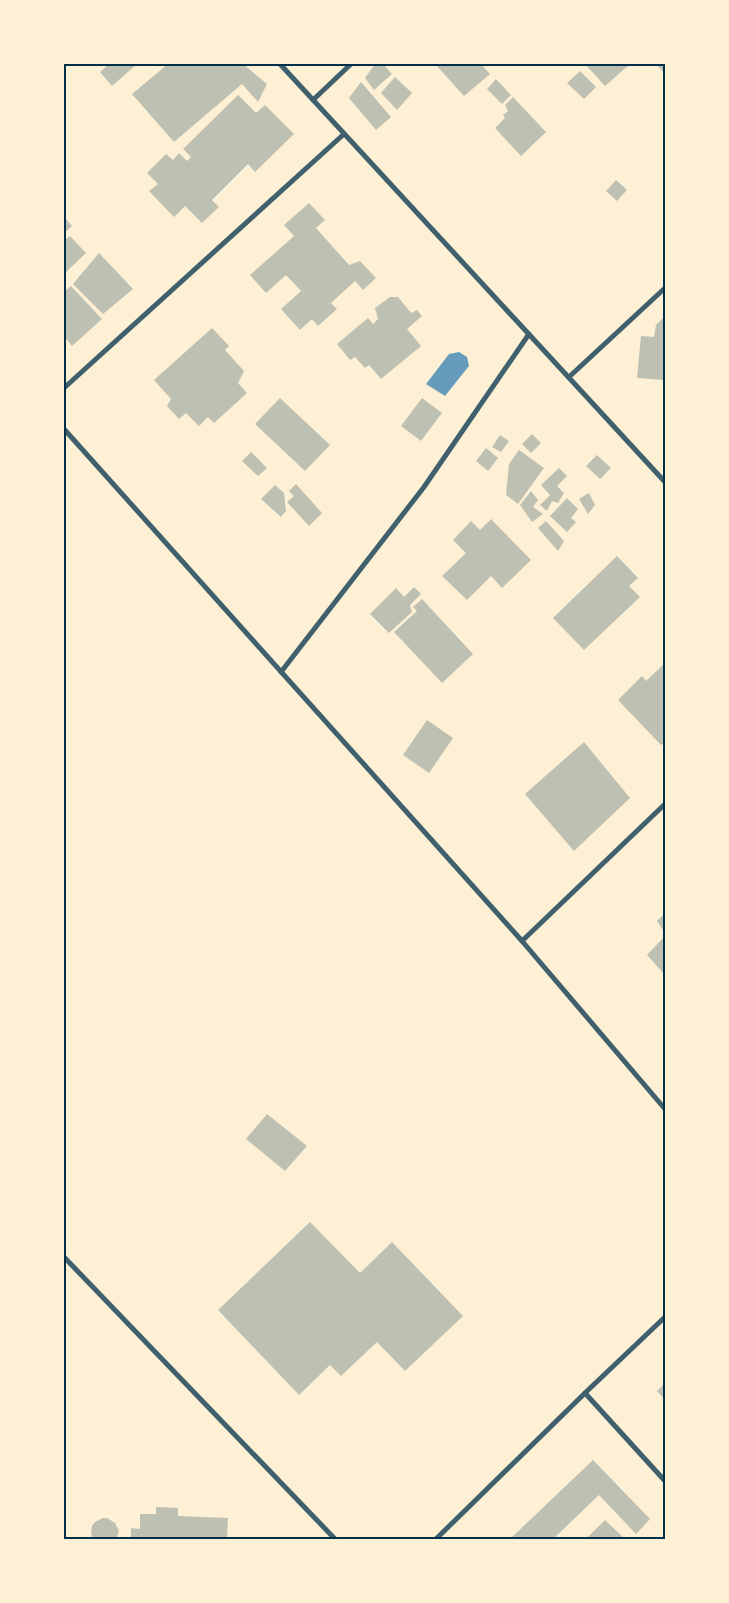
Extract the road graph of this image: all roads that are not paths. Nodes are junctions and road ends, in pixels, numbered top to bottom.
1 (280, 64) edge
2 (352, 64) edge
3 (313, 100) junction
4 (344, 134) junction
5 (665, 288) edge
6 (528, 334) junction
7 (568, 377) junction
8 (64, 388) edge
9 (64, 429) edge
10 (665, 482) edge
11 (281, 672) junction
12 (665, 804) edge
13 (522, 941) junction
14 (665, 1109) edge
15 (64, 1257) edge
16 (665, 1317) edge
17 (585, 1393) junction
18 (665, 1481) edge
19 (335, 1539) edge
20 (436, 1539) edge

1 - 3 street
2 - 3 street
3 - 4 street
4 - 6 street
4 - 8 street
5 - 7 street
6 - 7 street
6 - 11 street
7 - 10 street
9 - 11 street
11 - 13 street
12 - 13 street
13 - 14 street
15 - 19 street
16 - 17 street
17 - 18 street
17 - 20 street

